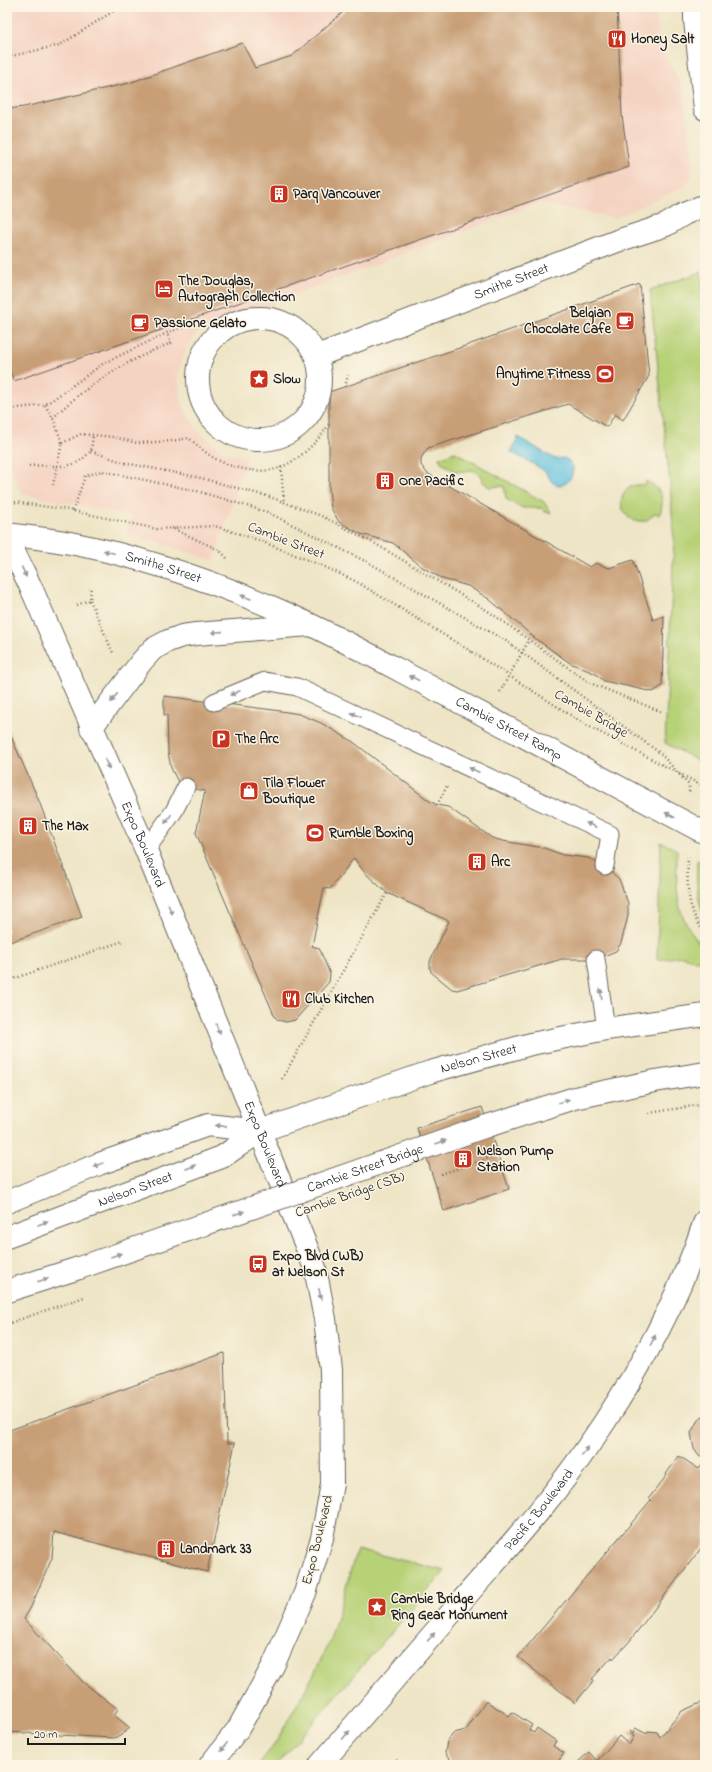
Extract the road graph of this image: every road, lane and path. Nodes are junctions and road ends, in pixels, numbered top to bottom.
1 (120, 7) edge
2 (695, 7) edge
3 (7, 57) edge
4 (705, 109) edge
5 (705, 205) edge
6 (197, 321) dead end
7 (167, 333) junction
8 (317, 356) junction
9 (348, 372) dead end
10 (345, 387) dead end
11 (44, 405) junction
12 (7, 409) edge
13 (53, 418) junction
14 (329, 424) dead end
15 (93, 435) junction
16 (62, 443) junction
17 (91, 451) junction
18 (29, 466) dead end
19 (57, 466) junction
20 (281, 468) junction
21 (52, 485) dead end
22 (7, 501) edge
23 (284, 503) junction
24 (73, 511) junction
25 (7, 534) edge
26 (7, 537) edge
27 (91, 586) dead end
28 (90, 600) junction
29 (77, 604) dead end
30 (312, 625) junction
31 (472, 652) joint
32 (114, 654) dead end
33 (214, 702) dead end
34 (662, 712) dead end
35 (91, 728) junction
36 (660, 753) dead end
37 (186, 787) dead end
38 (705, 787) edge
39 (705, 833) edge
40 (146, 850) junction
41 (605, 866) dead end
42 (387, 892) dead end
43 (123, 940) dead end
44 (596, 959) dead end
45 (7, 981) edge
46 (705, 1015) edge
47 (606, 1029) junction
48 (705, 1073) edge
49 (282, 1079) dead end
50 (705, 1104) edge
51 (642, 1115) dead end
52 (260, 1131) junction
53 (520, 1147) dead end
54 (437, 1176) dead end
55 (7, 1202) edge
56 (705, 1221) edge
57 (7, 1237) edge
58 (7, 1291) edge
59 (90, 1295) dead end
60 (7, 1324) edge
61 (396, 1760) dead end
62 (210, 1765) edge
63 (320, 1765) edge
64 (404, 1765) edge

1 - 3 path
2 - 4 main road
5 - 8 main road, Smithe Street
6 - 7 path
7 - 11 path
7 - 13 path
8 - 8 main road
9 - 10 path
11 - 12 path
11 - 13 path
13 - 16 path
14 - 20 path
15 - 16 path
15 - 17 path
15 - 20 path
16 - 19 path
17 - 19 path
17 - 23 path
18 - 19 path
19 - 21 path
20 - 23 path
22 - 24 path
23 - 34 path
24 - 31 path, Cambie Street
24 - 36 path
30 -> 25 main road, Smithe Street
26 -> 35 main road, Expo Boulevard
27 - 28 path
28 - 29 path
28 - 32 path
30 -> 35 main road
39 -> 30 main road, Cambie Street Ramp, bridge
31 - 38 path, Cambie Bridge, bridge
41 -> 33 lane
35 -> 40 main road, Expo Boulevard
37 -> 40 lane
40 -> 52 main road, Expo Boulevard
42 - 49 path
43 - 45 path
47 -> 44 lane
46 - 47 main road, Nelson Street
47 - 52 main road, Nelson Street
58 -> 48 main road, Cambie Street Bridge, bridge
50 - 51 path, bridge
52 -> 55 main road, Nelson Street
57 -> 52 main road, Nelson Street
52 -> 62 main road, Expo Boulevard
53 - 54 path, bridge
63 -> 56 main road, Pacific Boulevard
59 - 60 path, bridge
61 - 64 path

